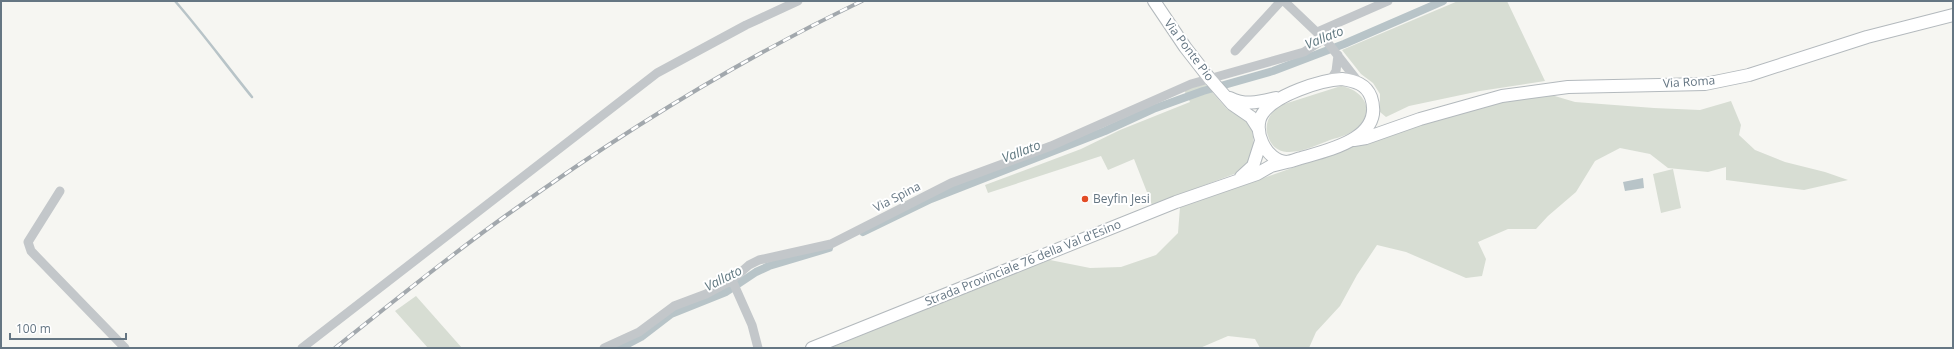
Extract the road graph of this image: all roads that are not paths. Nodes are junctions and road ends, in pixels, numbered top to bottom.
1 (798, 1) edge
2 (1154, 1) edge
3 (1282, 1) edge
4 (1388, 1) edge
5 (1953, 15) edge
6 (1317, 32) junction
7 (1326, 41) junction
8 (1235, 52) dead end
9 (1337, 53) junction
10 (1211, 80) junction
11 (1330, 81) junction
12 (1360, 84) junction
13 (1225, 95) junction
14 (1279, 98) junction
15 (1373, 115) junction
16 (1420, 119) junction
17 (1258, 128) junction
18 (1354, 140) junction
19 (1261, 141) junction
20 (1287, 162) junction
21 (1234, 182) junction
22 (60, 191) dead end
23 (734, 284) junction
24 (125, 348) edge
25 (302, 348) edge
26 (604, 348) edge
27 (758, 348) edge
28 (812, 348) edge

1 - 25 street
2 - 10 main road, Via Ponte Pio
3 - 6 street
3 - 8 street
4 - 6 street
5 - 16 main road, Via Roma
6 - 7 street
7 - 9 street
7 - 10 street, Via Spina
9 - 11 street
9 - 12 street
10 - 13 main road, Via Ponte Pio
10 - 23 street, Via Spina
11 - 12 main road
11 - 14 main road
12 - 15 main road
13 - 14 main road
13 - 17 main road, Via Ponte Pio
14 - 17 main road
15 - 16 main road
15 - 18 main road, Strada Provinciale 76 della Val d'Esino
16 - 18 main road, Strada Provinciale 76 della Val d'Esino
17 - 19 main road, Strada Provinciale 76 della Val d'Esino
18 - 20 main road, Strada Provinciale 76 della Val d'Esino
19 - 20 main road, Strada Provinciale 76 della Val d'Esino
19 - 21 main road, Strada Provinciale 76 della Val d'Esino
20 - 21 main road, Strada Provinciale 76 della Val d'Esino
21 - 28 main road, Strada Provinciale 76 della Val d'Esino
22 - 24 street
23 - 26 street, Via Spina
23 - 27 street

